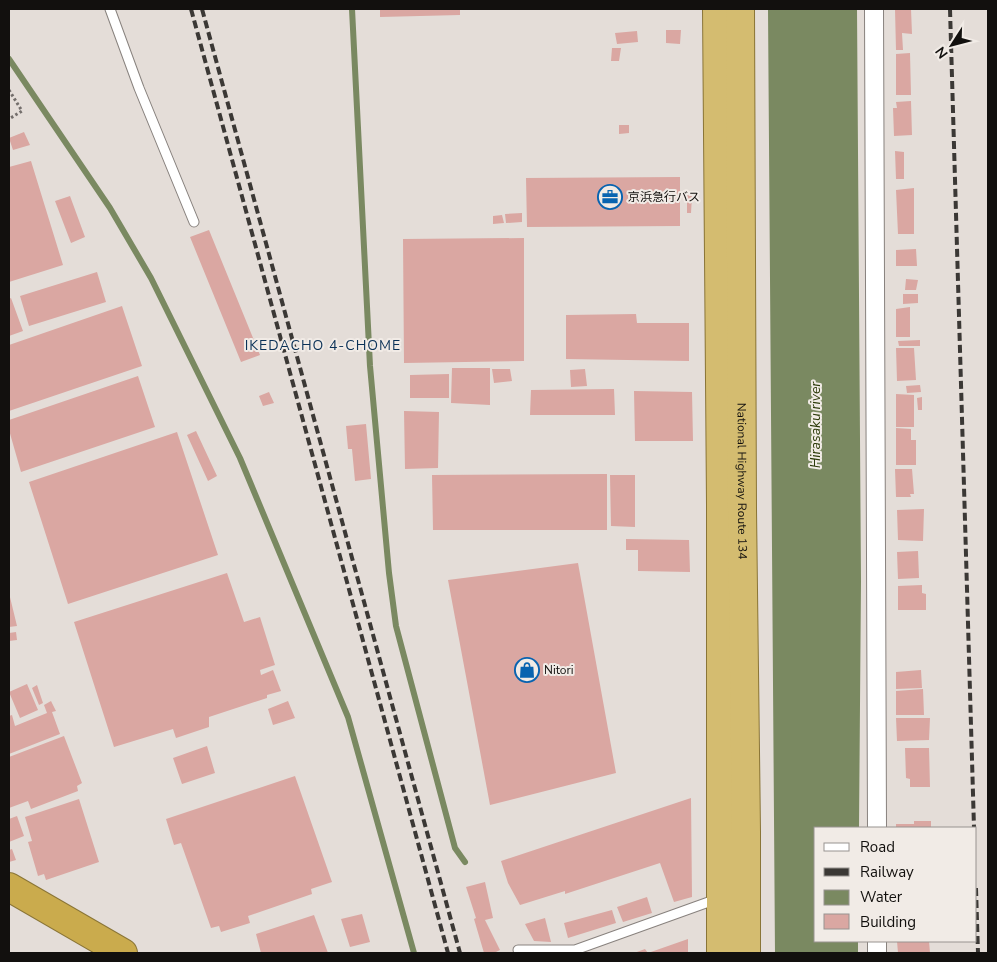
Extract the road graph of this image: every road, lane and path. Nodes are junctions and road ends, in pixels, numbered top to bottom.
1 (110, 9) edge
2 (717, 9) edge
3 (740, 9) edge
4 (874, 9) edge
5 (9, 90) edge
6 (9, 119) edge
7 (194, 222) dead end
8 (877, 827) edge
9 (9, 888) edge
10 (734, 894) junction
11 (9, 904) edge
12 (518, 950) dead end
13 (94, 953) edge
14 (124, 953) edge
15 (721, 953) edge
16 (746, 953) edge

1 - 7 lane
2 - 10 highway, National Highway Route 134
3 - 10 highway, National Highway Route 134
4 - 8 street
5 - 6 path
9 - 14 highway
10 - 12 lane
10 - 15 highway, National Highway Route 134
10 - 16 highway, National Highway Route 134
11 - 13 highway

